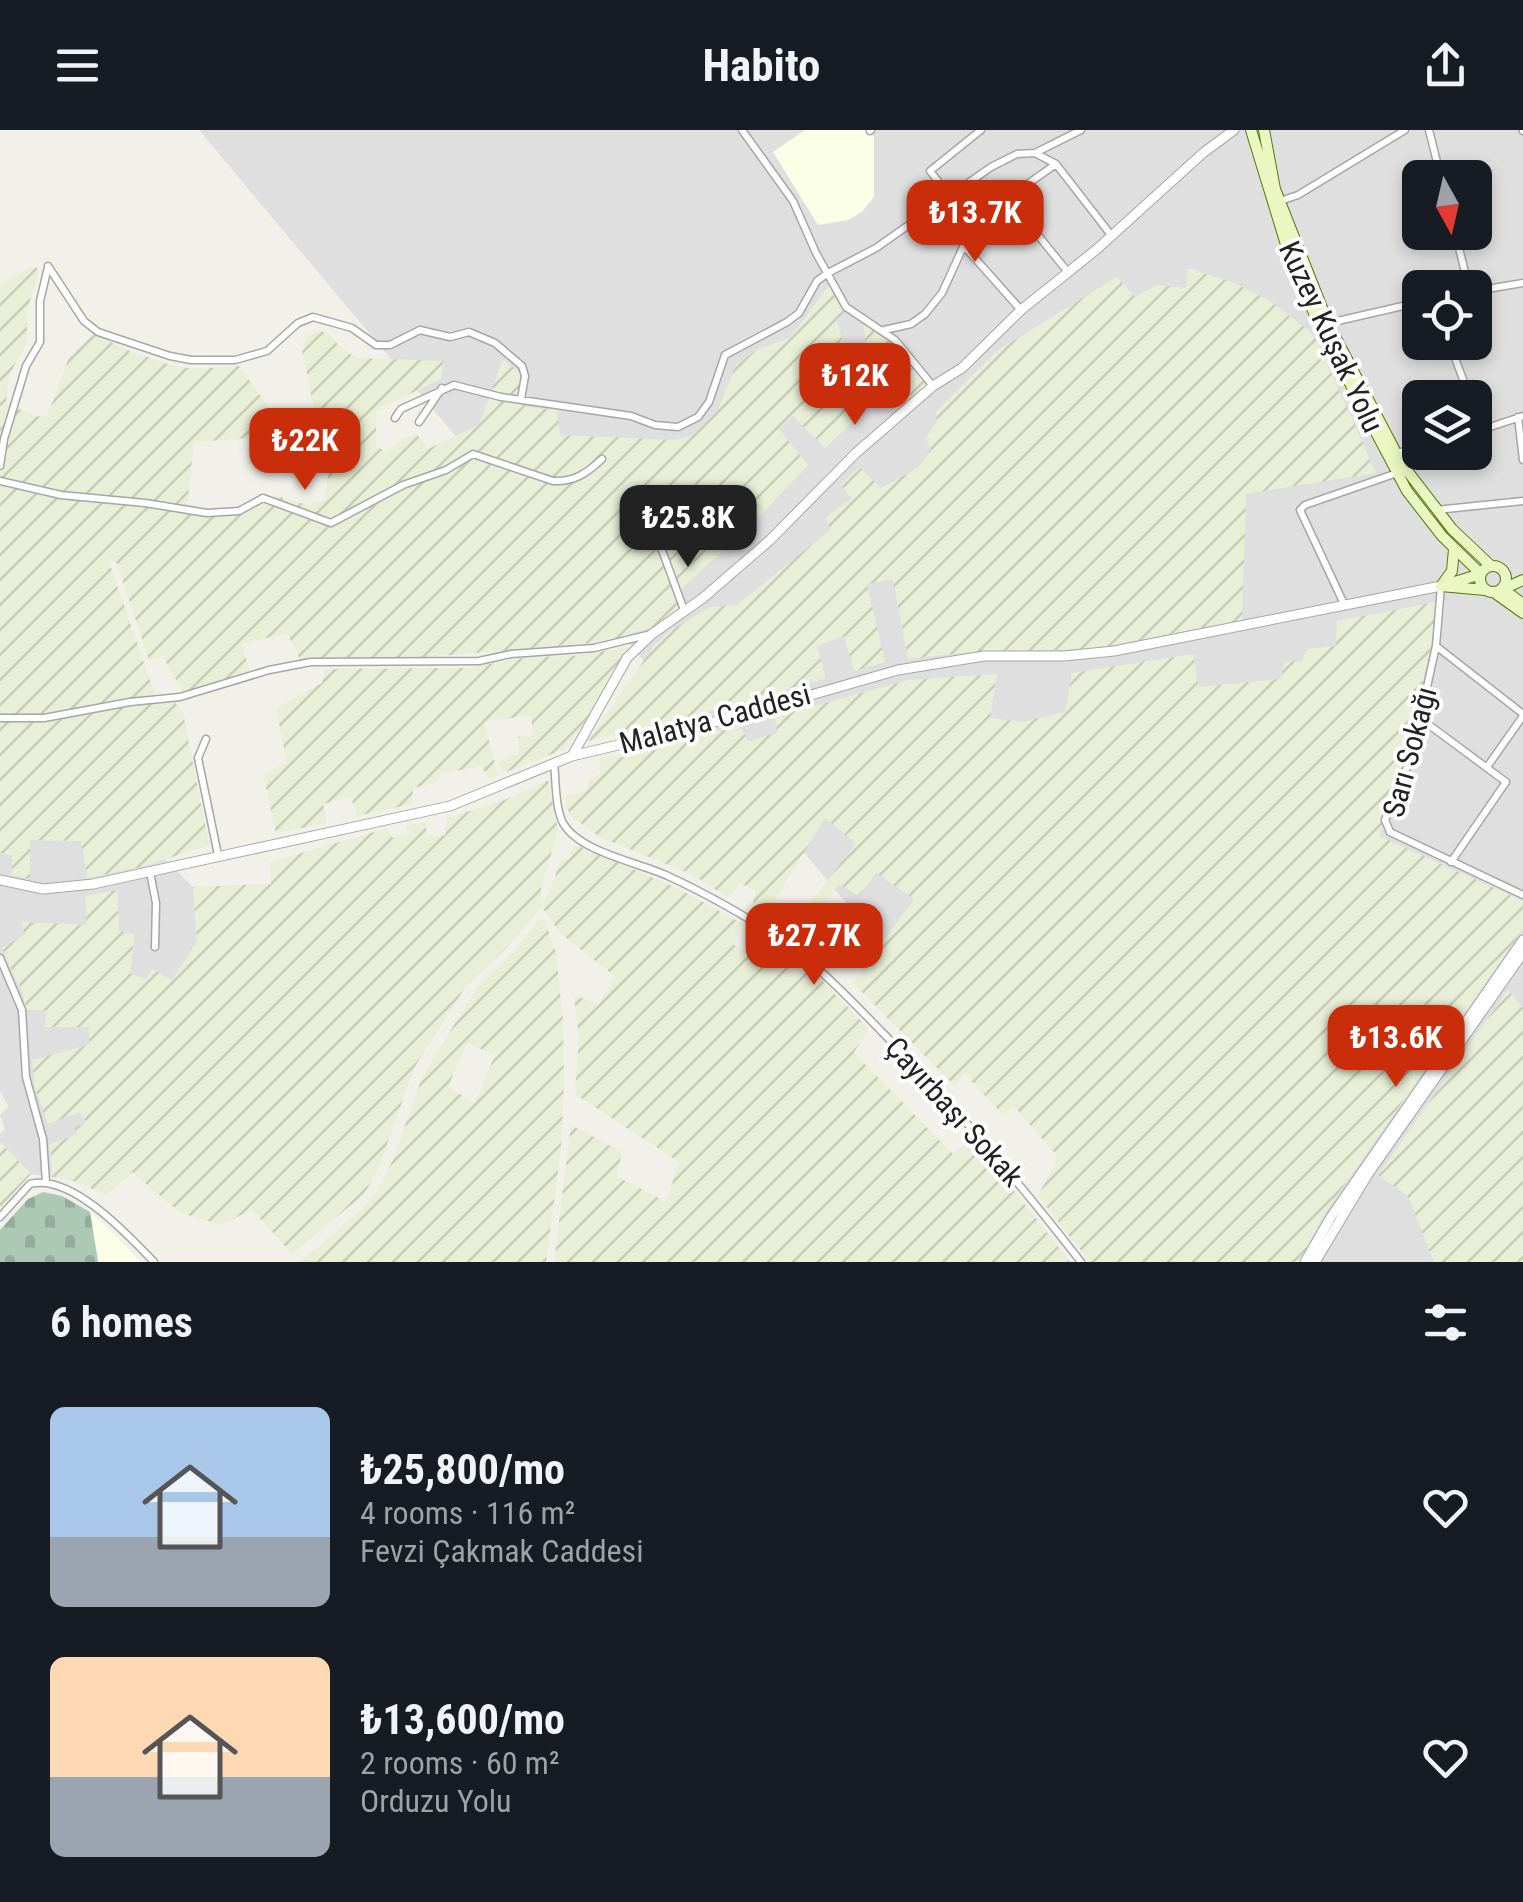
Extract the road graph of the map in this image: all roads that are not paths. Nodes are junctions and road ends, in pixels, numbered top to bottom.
1 (742, 130) edge
2 (1081, 130) edge
3 (1220, 130) edge
4 (1234, 130) edge
5 (1250, 130) edge
6 (1264, 130) edge
7 (1405, 130) edge
8 (1429, 130) edge
9 (975, 132) edge
10 (1394, 134) edge
11 (1034, 152) junction
12 (1203, 152) junction
13 (1436, 160) edge
14 (1056, 164) junction
15 (949, 196) junction
16 (1007, 197) junction
17 (1279, 201) junction
18 (974, 220) junction
19 (1111, 235) junction
20 (964, 246) junction
21 (1067, 271) junction
22 (828, 272) junction
23 (1523, 283) edge
24 (1492, 287) edge
25 (1402, 306) edge
26 (1021, 310) junction
27 (1324, 325) junction
28 (883, 330) junction
29 (933, 386) junction
30 (443, 387) junction
31 (520, 398) junction
32 (1520, 417) edge
33 (395, 418) dead end
34 (419, 422) dead end
35 (1492, 426) edge
36 (1402, 452) edge
37 (1396, 453) junction
38 (602, 458) dead end
39 (1523, 460) edge
40 (0, 466) edge
41 (1398, 474) junction
42 (0, 481) edge
43 (1523, 501) edge
44 (1436, 510) junction
45 (659, 542) dead end
46 (1454, 548) junction
47 (1490, 566) junction
48 (1505, 573) junction
49 (1481, 574) junction
50 (1521, 579) edge
51 (1441, 586) junction
52 (1495, 591) junction
53 (1519, 601) edge
54 (1345, 606) junction
55 (684, 610) junction
56 (1523, 613) edge
57 (652, 634) junction
58 (1436, 646) junction
59 (1523, 715) edge
60 (0, 718) edge
61 (1420, 719) junction
62 (206, 739) dead end
63 (572, 756) junction
64 (554, 762) junction
65 (1487, 768) junction
66 (218, 855) junction
67 (1450, 862) junction
68 (150, 872) junction
69 (0, 880) edge
70 (1523, 895) edge
71 (1523, 940) edge
72 (155, 948) dead end
73 (1523, 953) edge
74 (0, 958) edge
75 (46, 1182) junction
76 (0, 1217) edge
77 (154, 1262) edge
78 (1080, 1262) edge
79 (1305, 1262) edge
80 (1315, 1262) edge

1 - 22 street
2 - 11 street
3 - 12 street
4 - 12 street
5 - 27 main road, Kuzey Kuşak Yolu
6 - 17 main road, Kuzey Kuşak Yolu
7 - 10 street
8 - 13 street
9 - 15 street
10 - 17 street
11 - 14 street
11 - 15 street
12 - 19 street
14 - 16 street
14 - 19 street
15 - 18 street
15 - 22 street
16 - 18 street
16 - 21 street
17 - 27 main road, Kuzey Kuşak Yolu
18 - 20 street
19 - 21 street
20 - 26 street
20 - 28 street
21 - 26 street
22 - 28 street
22 - 31 street
23 - 24 street
25 - 27 street
26 - 29 street
27 - 37 main road, Kuzey Kuşak Yolu
27 - 41 main road, Kuzey Kuşak Yolu
28 - 29 street
29 - 55 street
30 - 31 street
30 - 33 street
30 - 34 street
31 - 40 street
32 - 35 street
32 - 39 street
36 - 37 street
37 - 44 main road, Kuzey Kuşak Yolu
38 - 42 street
41 - 46 main road, Kuzey Kuşak Yolu
41 - 54 street
43 - 44 street
44 - 47 main road, Kuzey Kuşak Yolu
45 - 55 street
46 - 49 main road, Kuzey Kuşak Yolu
46 - 51 main road
47 - 48 main road
47 - 49 main road
48 - 50 main road
48 - 52 main road
49 - 51 main road
49 - 52 main road
50 - 52 main road
50 - 53 main road
51 - 52 main road
51 - 54 street, Malatya Caddesi
51 - 58 street, Sarı Sokağı
52 - 53 main road
52 - 56 main road
54 - 63 street, Malatya Caddesi
55 - 57 street
57 - 60 street
57 - 63 street
58 - 59 street
58 - 61 street, Sarı Sokağı
59 - 65 street
61 - 65 street
61 - 67 street, Sarı Sokağı
62 - 66 street
63 - 64 street, Malatya Caddesi
64 - 66 street, Malatya Caddesi
64 - 78 street, Çayırbaşı Sokak
65 - 67 street
66 - 68 street, Malatya Caddesi
67 - 70 street, Sarı Sokağı
68 - 69 street, Malatya Caddesi
68 - 72 street
71 - 79 street
73 - 80 street
74 - 75 street
75 - 76 street
75 - 77 street

